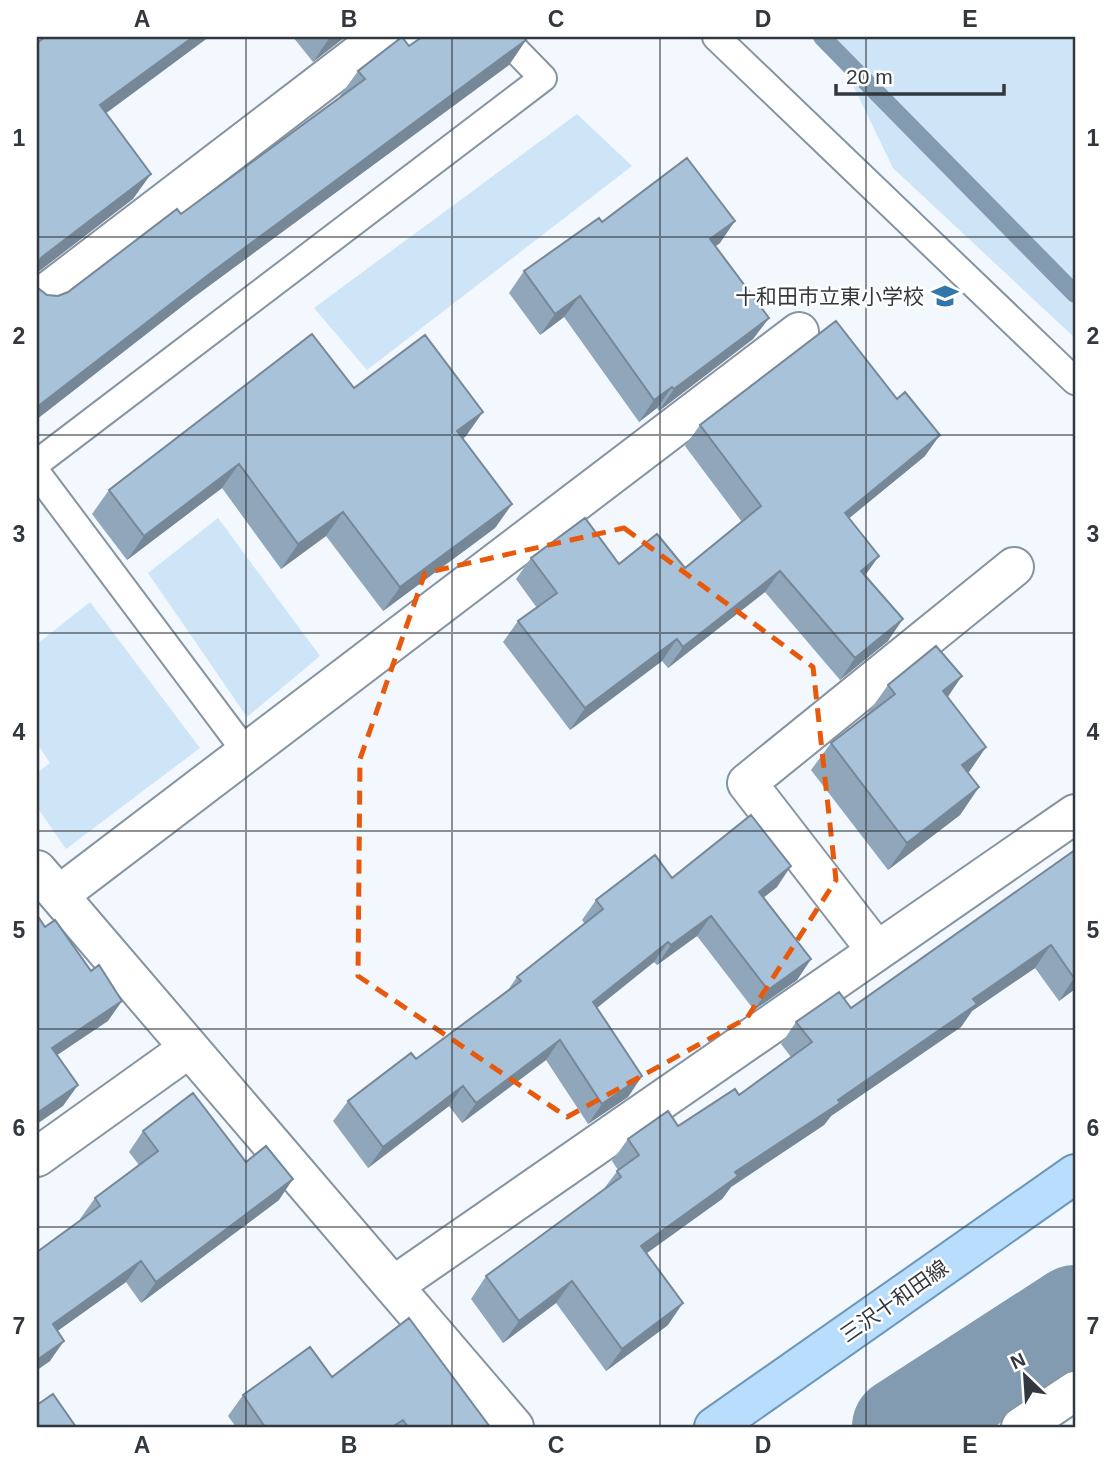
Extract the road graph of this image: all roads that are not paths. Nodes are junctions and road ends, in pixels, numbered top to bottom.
1 (381, 37) edge
2 (503, 37) edge
3 (716, 37) edge
4 (37, 300) edge
5 (799, 332) dead end
6 (1075, 381) edge
7 (37, 463) edge
8 (37, 473) edge
9 (1014, 567) dead end
10 (246, 752) junction
11 (1075, 814) edge
12 (48, 883) edge
13 (877, 951) junction
14 (188, 1049) junction
15 (37, 1157) edge
16 (1075, 1174) edge
17 (393, 1286) junction
18 (1075, 1391) edge
19 (514, 1427) edge
20 (714, 1427) edge
21 (1021, 1427) edge

1 - 4 street
2 - 7 lane
3 - 6 lane
5 - 10 street
8 - 10 lane
9 - 13 street
10 - 12 street
11 - 13 street
12 - 14 street
13 - 17 street
14 - 15 street
14 - 17 street
16 - 20 main road, 三沢十和田線
17 - 19 street
18 - 21 street

